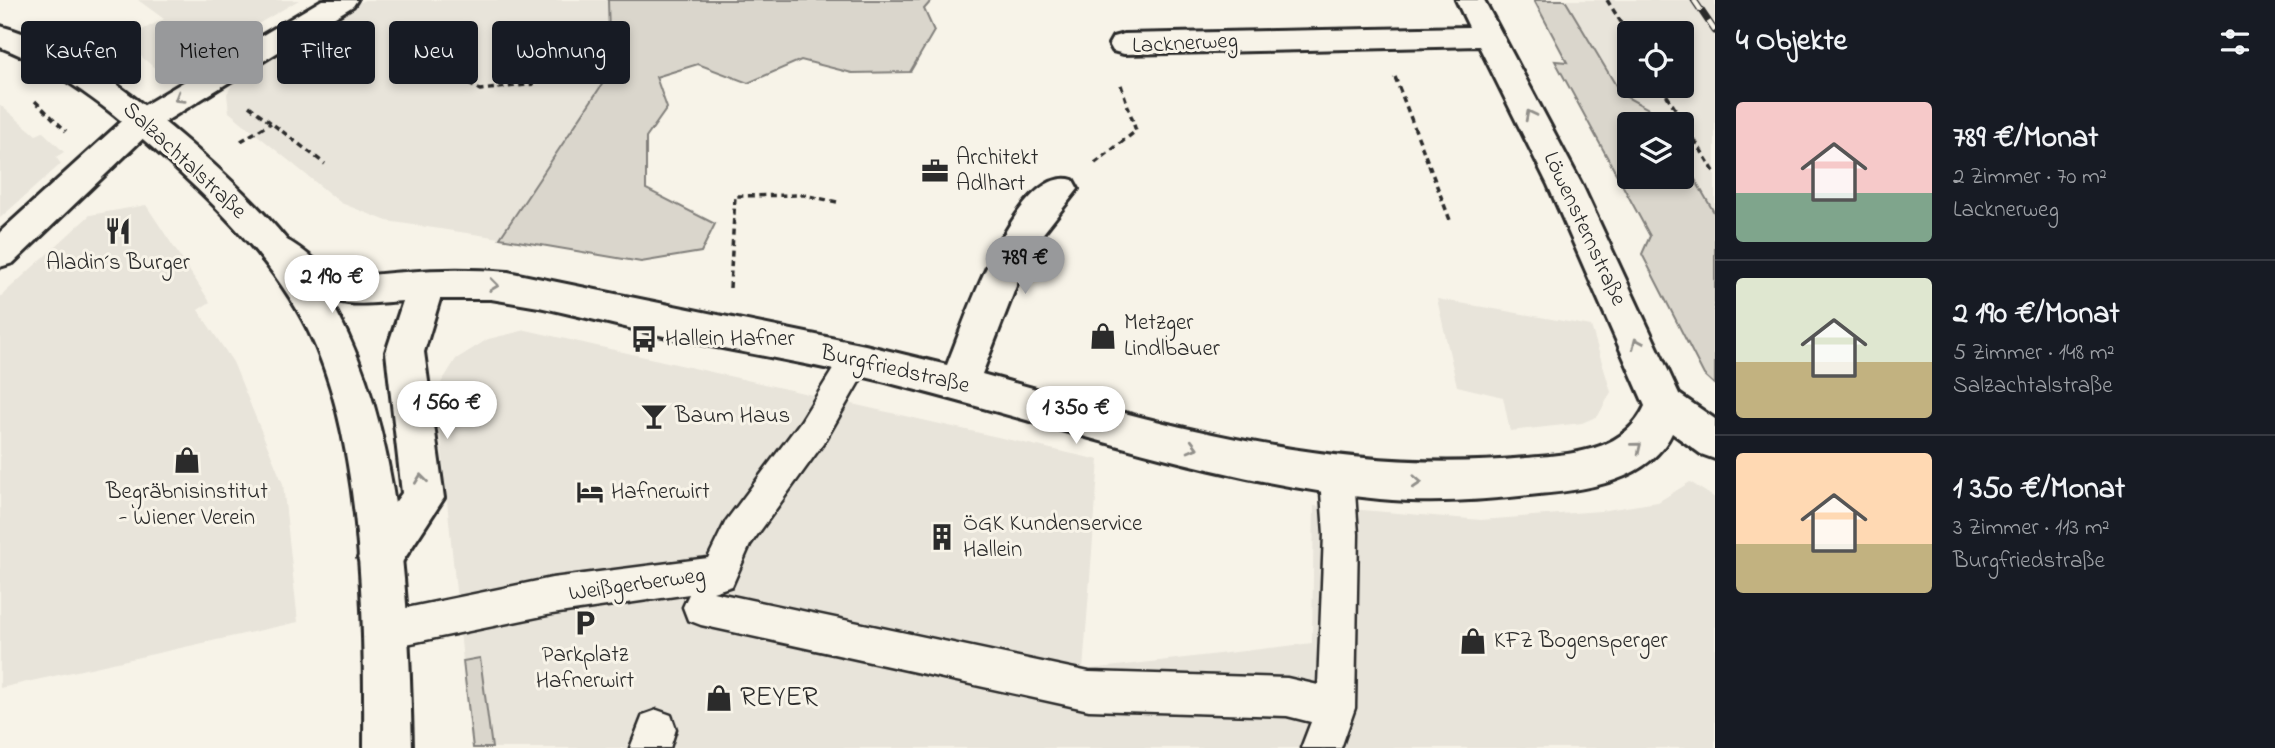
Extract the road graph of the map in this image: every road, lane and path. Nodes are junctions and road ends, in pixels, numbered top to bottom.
1 (343, 0) edge
2 (1470, 0) edge
3 (1607, 0) edge
4 (1620, 21) edge
5 (0, 36) edge
6 (1490, 36) junction
7 (1376, 38) junction
8 (1124, 44) joint
9 (469, 84) edge
10 (534, 84) dead end
11 (30, 97) dead end
12 (1668, 98) edge
13 (244, 102) dead end
14 (142, 121) junction
15 (271, 123) junction
16 (70, 137) dead end
17 (241, 141) dead end
18 (325, 164) dead end
19 (1715, 173) edge
20 (1061, 189) joint
21 (837, 202) dead end
22 (1450, 220) dead end
23 (269, 245) junction
24 (0, 253) edge
25 (426, 286) junction
26 (728, 293) dead end
27 (856, 359) junction
28 (959, 384) junction
29 (1665, 406) junction
30 (1715, 441) edge
31 (1337, 478) junction
32 (380, 558) junction
33 (701, 607) dead end
34 (387, 645) junction
35 (1336, 708) junction
36 (388, 748) edge
37 (402, 748) edge
38 (1321, 748) edge

1 -> 14 street
2 - 6 street, Löwensternstraße
3 - 4 path
5 - 14 street, Salzachtalstraße
6 - 7 street, Lacknerweg
29 -> 6 street, Löwensternstraße
7 - 8 street, Lacknerweg
7 - 22 path
8 - 20 path, Lacknerweg
9 - 10 path
11 - 16 path
12 - 19 path
13 - 15 path
14 - 23 street, Salzachtalstraße
14 - 24 street
15 - 17 path
15 - 18 path
20 - 28 street
21 - 26 path
23 - 25 street, Burgfriedstraße
23 - 32 street, Salzachtalstraße
25 -> 27 street, Burgfriedstraße
32 -> 25 street
27 - 28 street, Burgfriedstraße
27 - 34 lane, Weißgerberweg
28 -> 31 street, Burgfriedstraße
29 - 30 street
31 -> 29 street, Burgfriedstraße
31 - 35 lane
32 - 34 street, Salzachtalstraße
33 - 35 lane
34 - 36 street, Salzachtalstraße
34 - 37 street, Salzachtalstraße
35 - 38 lane

